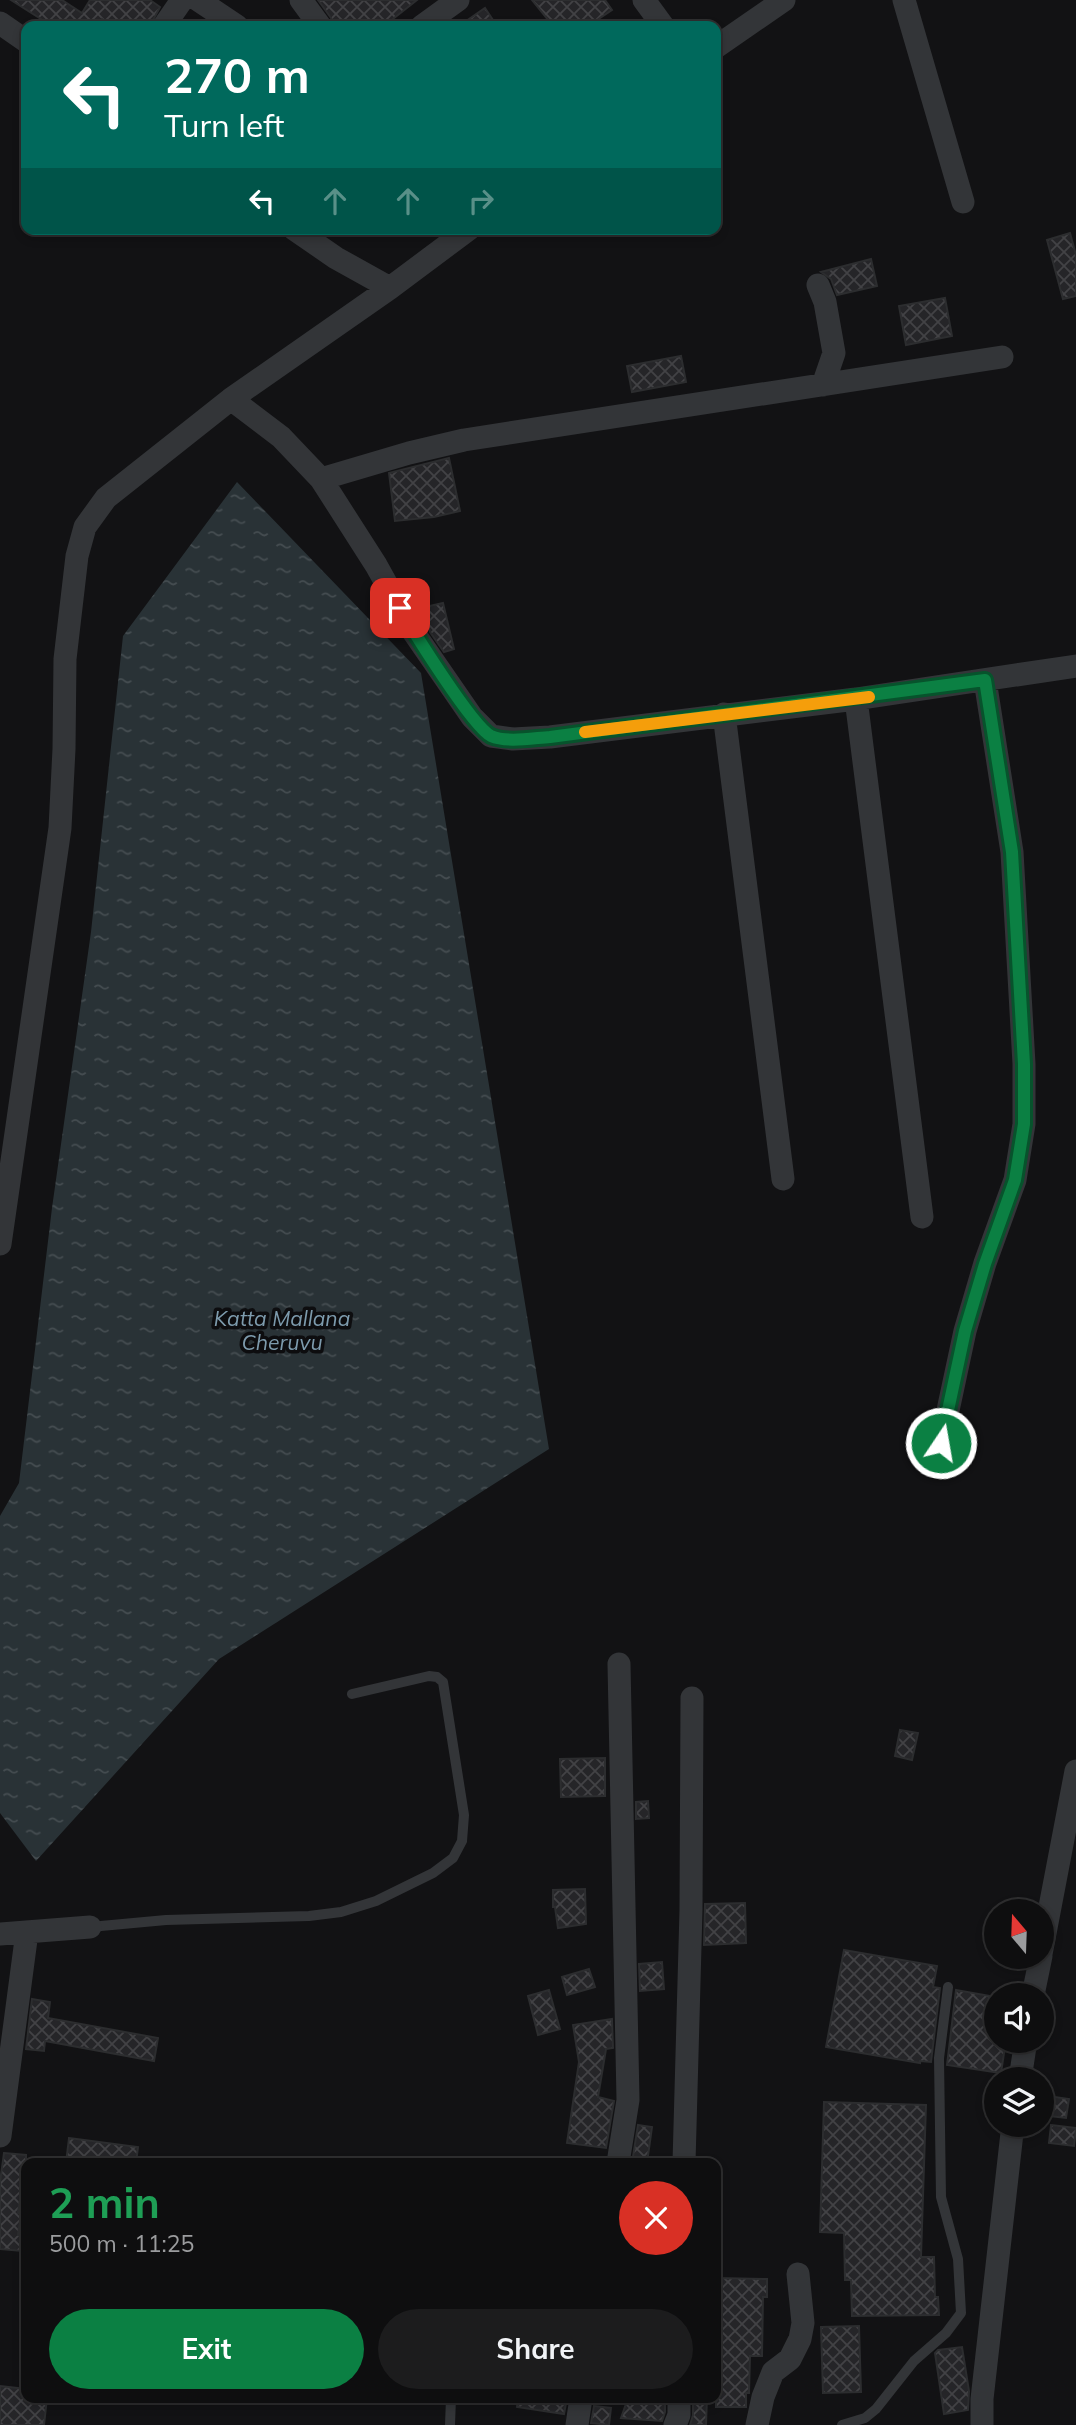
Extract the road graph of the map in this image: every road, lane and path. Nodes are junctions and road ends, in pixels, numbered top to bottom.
1 (182, 0) edge
2 (198, 0) edge
3 (301, 0) edge
4 (458, 0) edge
5 (644, 0) edge
6 (784, 0) edge
7 (904, 0) edge
8 (167, 21) edge
9 (230, 21) edge
10 (316, 21) edge
11 (429, 21) edge
12 (659, 21) edge
13 (0, 23) edge
14 (21, 38) edge
15 (721, 44) edge
16 (962, 202) dead end
17 (303, 235) edge
18 (461, 235) edge
19 (818, 285) dead end
20 (390, 289) junction
21 (1002, 357) dead end
22 (823, 385) junction
23 (231, 399) junction
24 (321, 479) junction
25 (1076, 666) edge
26 (985, 680) junction
27 (856, 699) junction
28 (724, 714) junction
29 (783, 1179) dead end
30 (922, 1217) dead end
31 (1, 1228) edge
32 (941, 1443) dead end
33 (619, 1664) dead end
34 (352, 1694) dead end
35 (692, 1698) dead end
36 (1076, 1771) edge
37 (1052, 1899) edge
38 (90, 1927) joint
39 (27, 1932) junction
40 (0, 1934) edge
41 (948, 1987) dead end
42 (0, 2136) edge
43 (1012, 2137) edge
44 (619, 2158) edge
45 (684, 2158) edge
46 (798, 2273) dead end
47 (451, 2403) edge
48 (580, 2403) edge
49 (680, 2403) edge
50 (450, 2425) edge
51 (577, 2425) edge
52 (675, 2425) edge
53 (757, 2425) edge
54 (842, 2425) edge
55 (982, 2425) edge

1 - 8 street
2 - 9 street
3 - 10 street
4 - 11 street
5 - 12 street
6 - 15 street
7 - 16 street
13 - 14 street
17 - 20 street
18 - 20 street
19 - 22 street
20 - 23 street
21 - 22 street
22 - 24 street
23 - 24 street
23 - 31 street
24 - 28 street
25 - 26 street
26 - 27 street
26 - 32 street
27 - 28 street
27 - 30 street
28 - 29 street
33 - 44 street
34 - 38 lane
35 - 45 street
36 - 37 street
38 - 39 street
39 - 40 street
39 - 42 street
41 - 54 lane
43 - 55 street
46 - 53 street
47 - 50 lane
48 - 51 street
49 - 52 street

